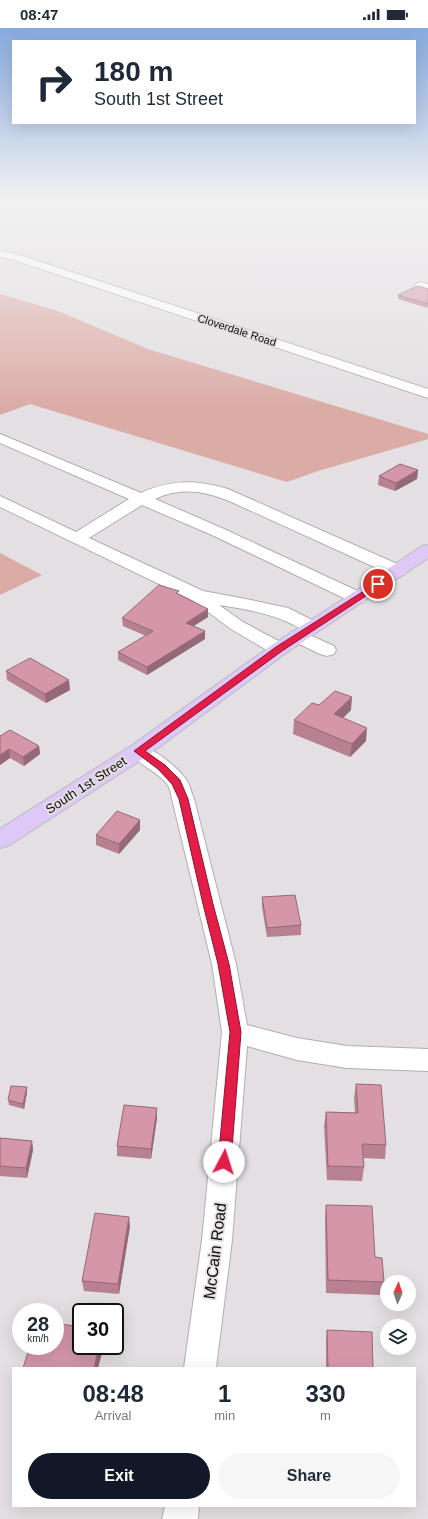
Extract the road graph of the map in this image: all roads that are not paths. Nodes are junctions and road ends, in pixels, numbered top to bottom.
1 (60, 272) edge
2 (428, 394) edge
3 (0, 438) edge
4 (142, 500) junction
5 (0, 501) edge
6 (77, 539) junction
7 (428, 550) edge
8 (398, 571) junction
9 (198, 596) junction
10 (358, 598) junction
11 (305, 631) junction
12 (279, 649) junction
13 (327, 650) dead end
14 (139, 751) junction
15 (0, 840) edge
16 (235, 1032) junction
17 (428, 1060) edge
18 (200, 1367) edge
19 (182, 1507) edge
20 (180, 1519) edge

1 - 2 street, Cloverdale Road
3 - 4 street
4 - 6 street
4 - 8 street
4 - 10 street
5 - 6 street
6 - 9 street
7 - 8 main road, South 1st Street
8 - 10 main road, South 1st Street
9 - 11 street
9 - 12 street
10 - 11 main road, South 1st Street
11 - 12 main road, South 1st Street
11 - 13 street
12 - 14 main road, South 1st Street
14 - 15 main road, South 1st Street
14 - 16 street, McCain Road
16 - 17 street
16 - 18 street, McCain Road
19 - 20 street

